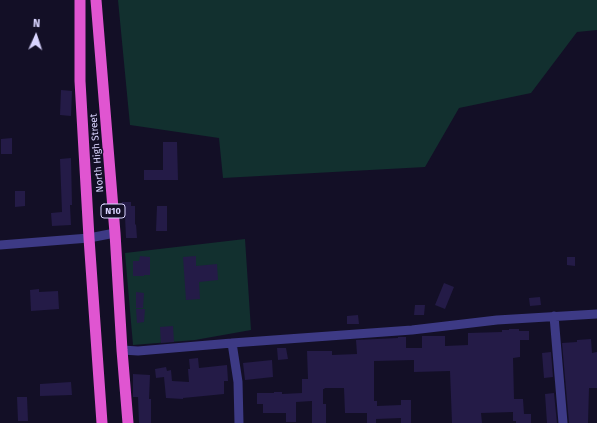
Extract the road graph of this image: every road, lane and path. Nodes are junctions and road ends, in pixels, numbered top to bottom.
1 (80, 0) edge
2 (96, 0) edge
3 (115, 233) junction
4 (89, 238) junction
5 (0, 245) edge
6 (597, 314) edge
7 (554, 316) junction
8 (232, 343) junction
9 (122, 350) junction
10 (102, 423) edge
11 (128, 423) edge
12 (239, 423) edge
13 (563, 423) edge

1 - 4 highway, North High Street / N10
2 - 3 highway, North High Street / N10
3 - 4 street
3 - 9 highway, North High Street / N10
4 - 5 street
4 - 10 highway, North High Street / N10
6 - 7 street
7 - 8 street
7 - 13 street
8 - 9 street
8 - 12 street
9 - 11 highway, North High Street / N10

